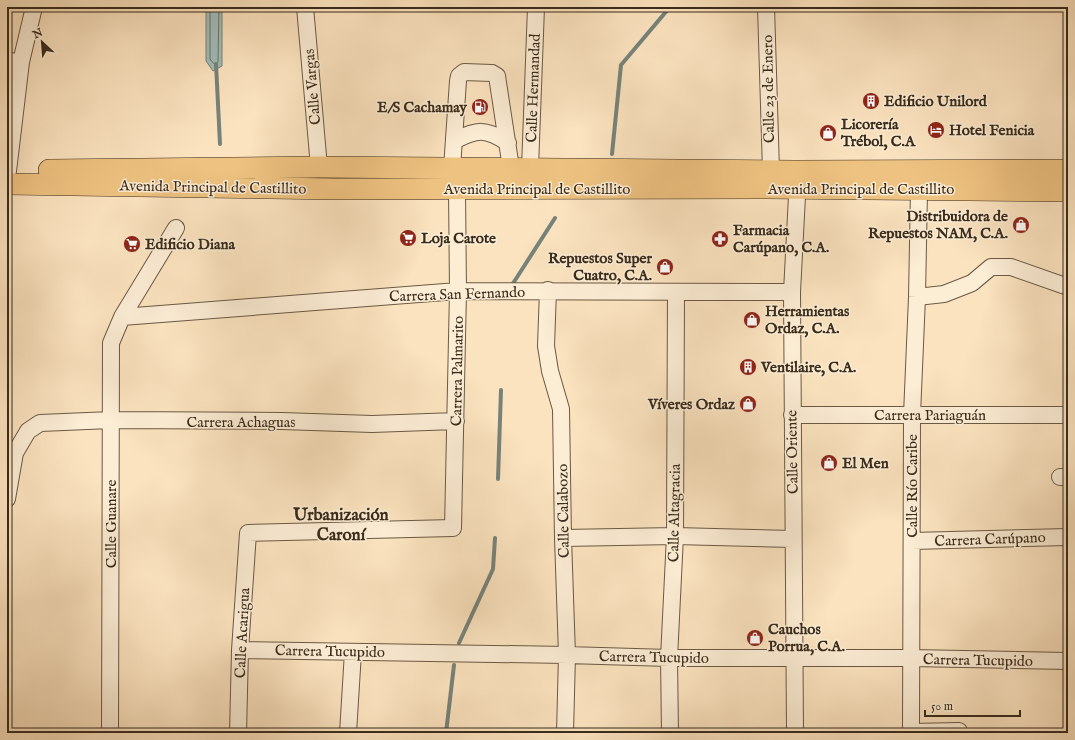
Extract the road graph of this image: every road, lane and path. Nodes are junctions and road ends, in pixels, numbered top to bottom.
1 (34, 7) edge
2 (305, 7) edge
3 (536, 7) edge
4 (766, 7) edge
5 (14, 61) edge
6 (454, 141) junction
7 (508, 143) junction
8 (319, 167) junction
9 (452, 168) junction
10 (520, 168) junction
11 (771, 170) junction
12 (1068, 170) edge
13 (7, 175) edge
14 (798, 180) junction
15 (457, 190) junction
16 (919, 190) junction
17 (1068, 191) edge
18 (176, 228) dead end
19 (1068, 287) edge
20 (548, 290) junction
21 (458, 291) junction
22 (676, 292) junction
23 (792, 292) junction
24 (917, 297) junction
25 (122, 317) junction
26 (792, 415) junction
27 (912, 415) junction
28 (1068, 415) edge
29 (111, 420) junction
30 (456, 421) junction
31 (7, 499) edge
32 (248, 533) joint
33 (675, 536) junction
34 (1068, 537) edge
35 (563, 538) junction
36 (793, 539) junction
37 (912, 541) junction
38 (240, 650) junction
39 (353, 652) junction
40 (567, 655) junction
41 (669, 658) junction
42 (794, 658) junction
43 (911, 658) junction
44 (1068, 661) edge
45 (110, 733) edge
46 (238, 733) edge
47 (348, 733) edge
48 (565, 733) edge
49 (670, 733) edge
50 (795, 733) edge
51 (959, 733) edge

1 - 5 street
2 - 8 street, Calle Vargas
3 - 10 street, Calle Hermandad
4 - 11 street, Calle 23 de Enero
5 - 13 street
6 - 7 street
6 - 7 street
6 - 9 street
7 - 10 street
8 - 9 main road, Avenida Principal de Castillito
8 - 13 main road, Avenida Principal de Castillito
9 - 10 main road, Avenida Principal de Castillito
10 - 11 main road, Avenida Principal de Castillito
11 - 14 main road, Avenida Principal de Castillito
12 - 14 main road, Avenida Principal de Castillito
13 - 15 main road, Avenida Principal de Castillito
14 - 15 main road, Avenida Principal de Castillito
14 - 16 main road, Avenida Principal de Castillito
14 - 23 street, Calle Oriente
15 - 21 street, Carrera Palmarito
16 - 17 main road, Avenida Principal de Castillito
16 - 24 street, Calle Río Caribe
18 - 25 street, Calle Guanare
19 - 24 street
20 - 21 street, Carrera San Fernando
20 - 22 street, Carrera San Fernando
20 - 35 street, Calle Calabozo
21 - 25 street, Carrera San Fernando
21 - 30 street, Carrera Palmarito
22 - 23 street, Carrera San Fernando
22 - 33 street, Calle Altagracia
23 - 26 street, Calle Oriente
24 - 27 street, Calle Río Caribe
25 - 29 street, Calle Guanare
26 - 27 street, Carrera Pariaguán
26 - 36 street, Calle Oriente
27 - 28 street, Carrera Pariaguán
27 - 37 street, Calle Río Caribe
29 - 30 street, Carrera Achaguas
29 - 31 street, Carrera Achaguas
29 - 45 street, Calle Guanare
30 - 32 street, Carrera Palmarito
32 - 38 street, Calle Acarigua
33 - 35 street
33 - 36 street
33 - 41 street, Calle Altagracia
34 - 37 street, Carrera Carúpano
35 - 40 street, Calle Calabozo
36 - 42 street, Calle Oriente
37 - 43 street, Calle Río Caribe
38 - 39 street, Carrera Tucupido
38 - 46 street, Calle Acarigua
39 - 40 street, Carrera Tucupido
39 - 47 street
40 - 41 street, Carrera Tucupido
40 - 48 street, Calle Calabozo
41 - 42 street, Carrera Tucupido
41 - 49 street, Calle Altagracia
42 - 43 street, Carrera Tucupido
42 - 50 street, Calle Oriente
43 - 44 street, Carrera Tucupido
43 - 51 street, Calle Río Caribe

